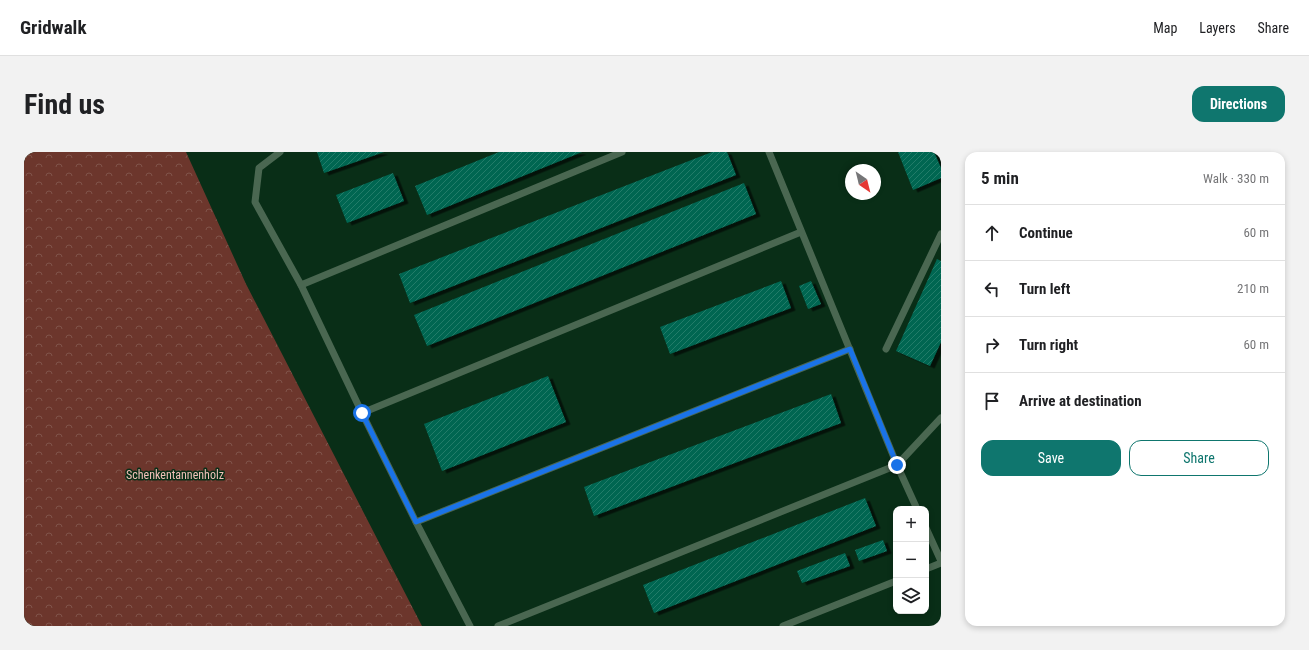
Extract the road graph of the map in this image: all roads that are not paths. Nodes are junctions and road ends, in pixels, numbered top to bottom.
1 (280, 152) edge
2 (622, 152) edge
3 (769, 152) edge
4 (801, 232) junction
5 (941, 234) edge
6 (301, 285) junction
7 (850, 349) junction
8 (886, 349) dead end
9 (362, 413) junction
10 (941, 418) edge
11 (897, 465) junction
12 (916, 506) edge
13 (416, 522) junction
14 (929, 535) edge
15 (941, 562) edge
16 (929, 568) edge
17 (893, 582) edge
18 (470, 626) edge
19 (498, 626) edge
20 (783, 626) edge

1 - 6 lane
2 - 6 lane
3 - 4 lane
4 - 7 lane
4 - 9 lane
5 - 8 lane
6 - 9 lane
7 - 11 lane
7 - 13 lane
9 - 13 lane
10 - 11 lane
11 - 12 lane
11 - 19 lane
13 - 18 lane
14 - 15 lane
15 - 16 lane
17 - 20 lane

